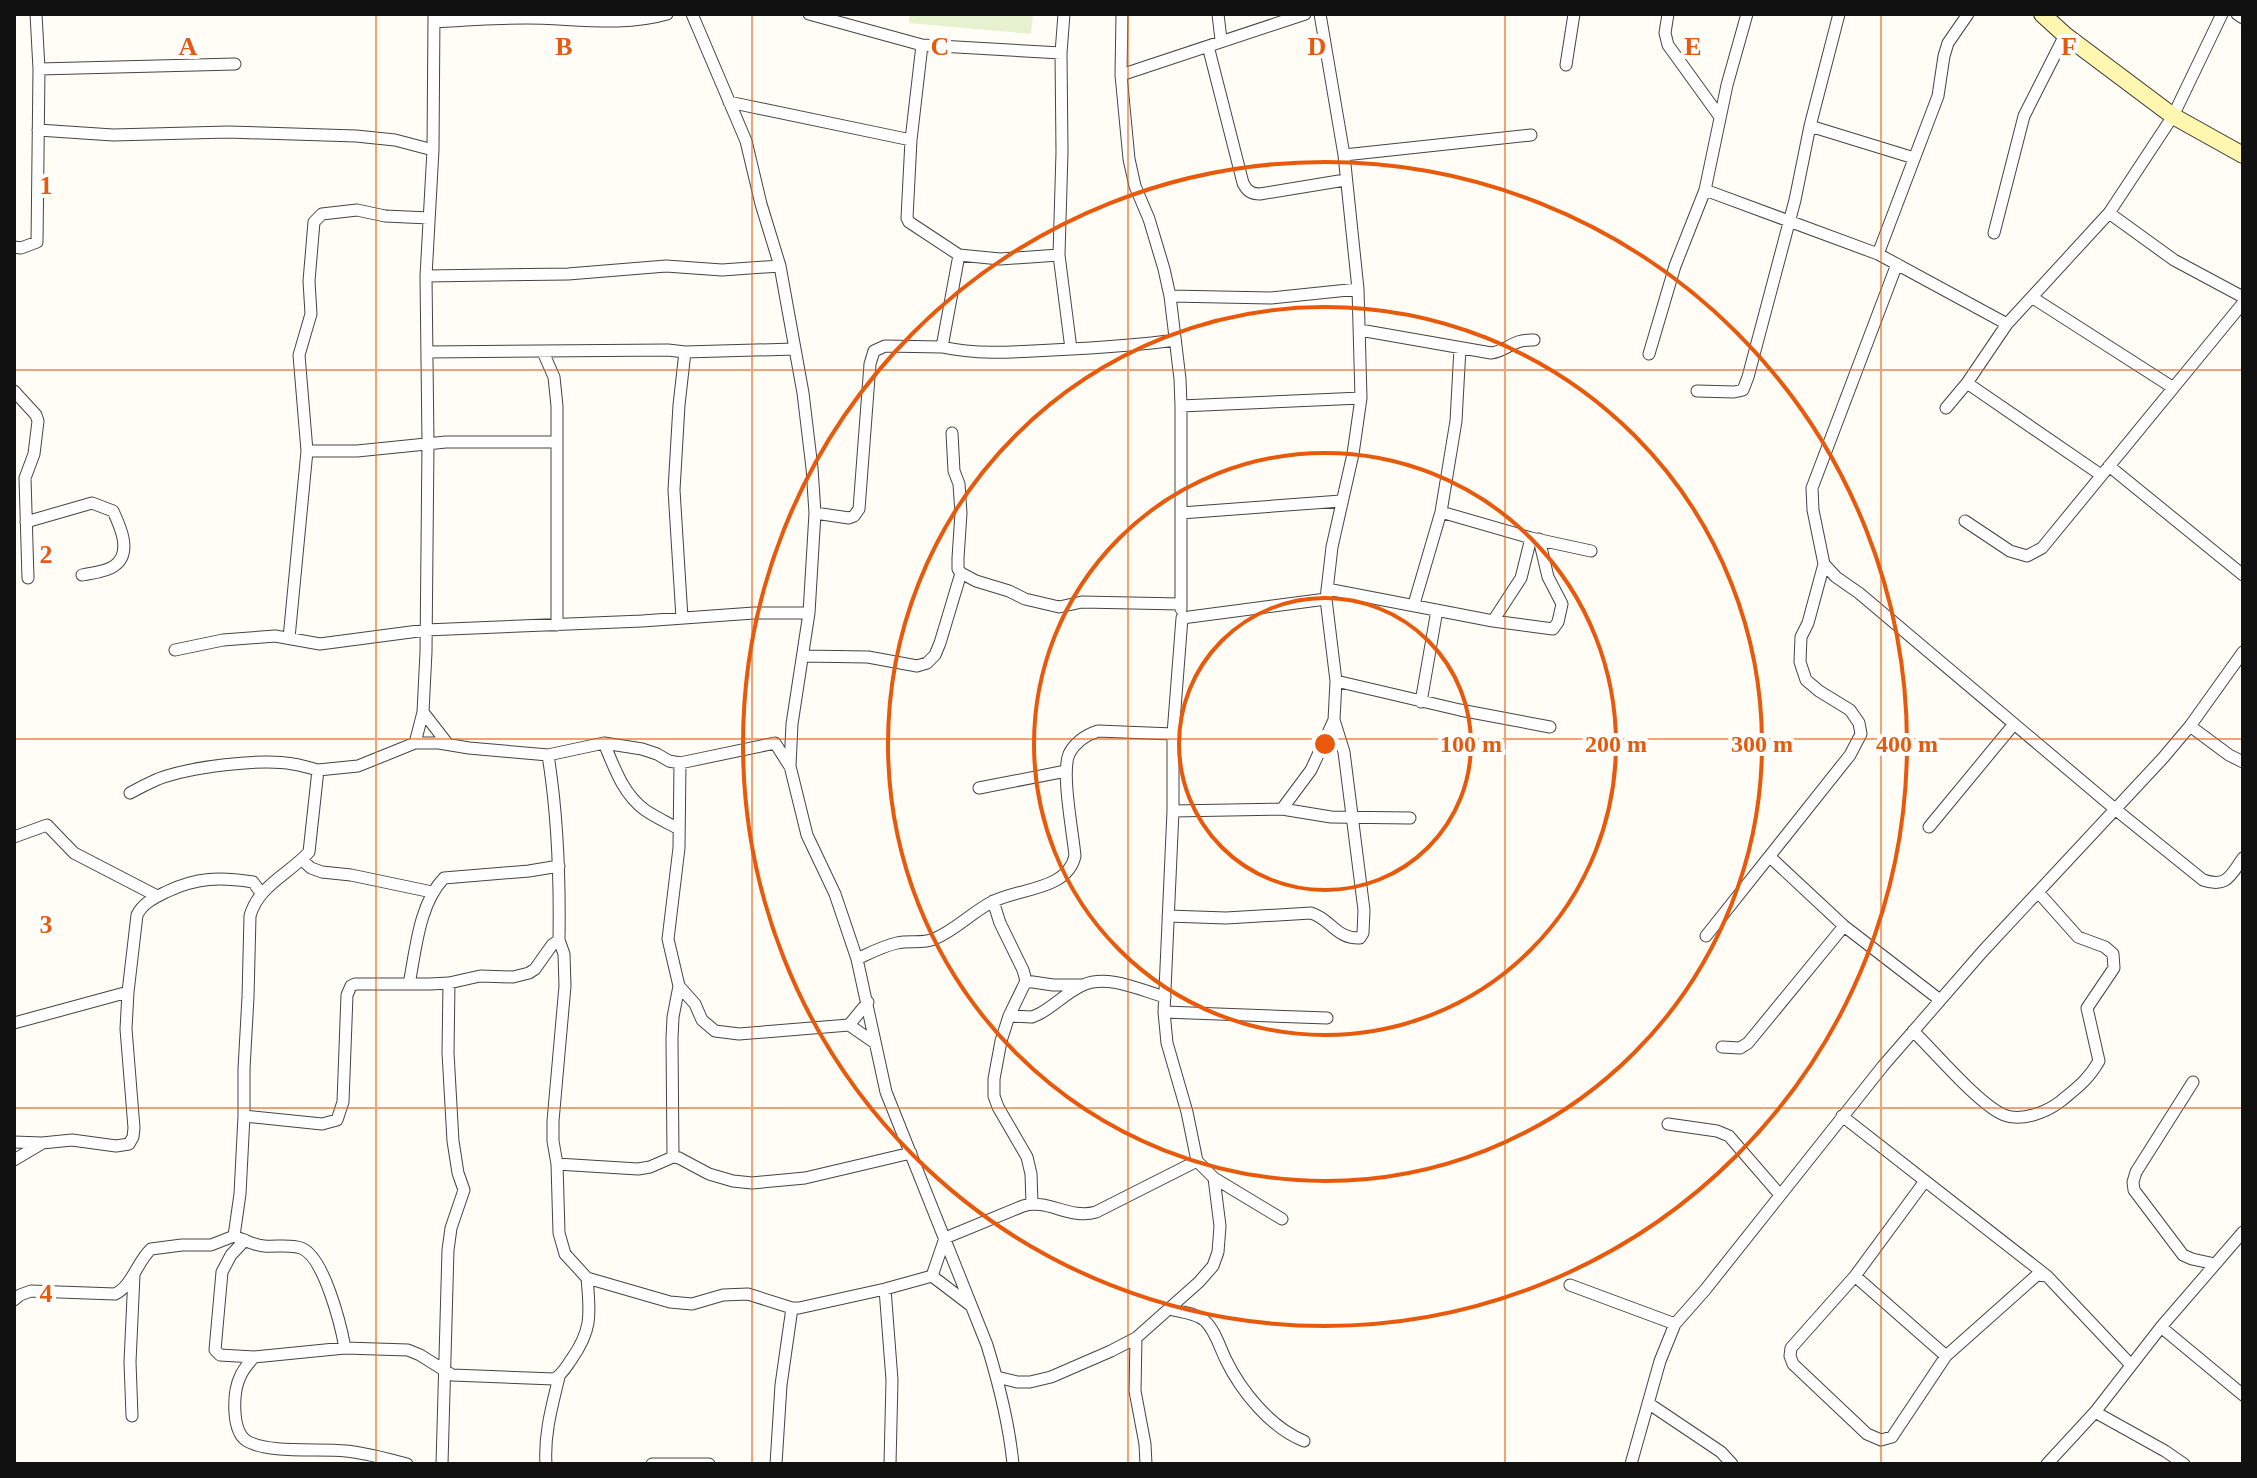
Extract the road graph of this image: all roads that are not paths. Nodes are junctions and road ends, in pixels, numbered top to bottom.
1 (36, 14) edge
2 (667, 14) edge
3 (692, 14) edge
4 (809, 14) edge
5 (1064, 14) edge
6 (1122, 14) edge
7 (1218, 14) edge
8 (1305, 14) edge
9 (1320, 14) edge
10 (1574, 14) edge
11 (1668, 14) edge
12 (1747, 14) edge
13 (1839, 14) edge
14 (1968, 14) edge
15 (2042, 14) edge
16 (2222, 14) edge
17 (2237, 14) edge
18 (434, 18) edge
19 (2243, 18) edge
20 (2065, 35) junction
21 (1221, 40) junction
22 (922, 45) junction
23 (1208, 46) junction
24 (1061, 53) junction
25 (235, 64) dead end
26 (1566, 65) dead end
27 (39, 69) junction
28 (1121, 75) junction
29 (729, 102) junction
30 (2173, 116) junction
31 (1720, 117) junction
32 (1810, 126) junction
33 (38, 130) junction
34 (1531, 135) dead end
35 (911, 140) junction
36 (433, 150) junction
37 (1344, 155) junction
38 (2243, 155) edge
39 (1914, 158) junction
40 (1345, 180) junction
41 (1705, 190) junction
42 (2109, 213) junction
43 (429, 218) junction
44 (1788, 222) junction
45 (1994, 233) dead end
46 (14, 247) edge
47 (1878, 254) junction
48 (959, 255) junction
49 (1059, 255) junction
50 (1897, 264) junction
51 (780, 266) junction
52 (426, 276) junction
53 (1358, 289) junction
54 (1170, 296) junction
55 (2033, 298) junction
56 (2243, 300) edge
57 (2007, 324) junction
58 (1360, 330) junction
59 (1175, 340) junction
60 (1534, 340) dead end
61 (942, 347) junction
62 (1460, 348) junction
63 (795, 349) junction
64 (1071, 349) junction
65 (427, 352) junction
66 (543, 352) junction
67 (685, 352) junction
68 (1649, 354) dead end
69 (1967, 383) junction
70 (2172, 387) junction
71 (14, 391) edge
72 (1697, 391) dead end
73 (1361, 398) junction
74 (1181, 406) junction
75 (1946, 408) dead end
76 (952, 433) dead end
77 (557, 442) junction
78 (428, 443) junction
79 (307, 451) junction
80 (2105, 471) junction
81 (1341, 501) junction
82 (1441, 512) junction
83 (815, 513) junction
84 (1181, 513) junction
85 (1965, 521) dead end
86 (26, 522) junction
87 (1535, 539) junction
88 (1591, 551) dead end
89 (1824, 564) junction
90 (961, 573) junction
91 (82, 575) dead end
92 (2243, 575) edge
93 (28, 578) dead end
94 (1327, 594) junction
95 (1181, 604) junction
96 (1414, 604) junction
97 (1437, 610) junction
98 (809, 613) junction
99 (682, 618) junction
100 (1182, 618) junction
101 (1493, 621) junction
102 (557, 625) junction
103 (426, 630) junction
104 (289, 638) junction
105 (175, 650) dead end
106 (2243, 652) edge
107 (803, 656) junction
108 (1336, 681) junction
109 (1421, 702) junction
110 (423, 712) junction
111 (1334, 720) junction
112 (792, 724) junction
113 (2014, 724) junction
114 (2190, 726) junction
115 (1550, 727) dead end
116 (1173, 734) junction
117 (415, 743) junction
118 (447, 743) junction
119 (604, 743) junction
120 (775, 743) junction
121 (548, 755) junction
122 (2243, 762) edge
123 (680, 763) junction
124 (790, 766) junction
125 (318, 770) junction
126 (1066, 771) junction
127 (979, 788) dead end
128 (130, 793) dead end
129 (1282, 809) junction
130 (2115, 809) junction
131 (1173, 811) junction
132 (1352, 817) junction
133 (1410, 818) dead end
134 (1929, 827) dead end
135 (679, 829) junction
136 (14, 837) edge
137 (1770, 857) junction
138 (2243, 858) edge
139 (302, 860) junction
140 (559, 866) junction
141 (432, 892) junction
142 (2038, 892) junction
143 (261, 893) junction
144 (157, 896) junction
145 (993, 901) junction
146 (1168, 916) junction
147 (1844, 926) junction
148 (1706, 936) dead end
149 (559, 940) junction
150 (857, 959) junction
151 (1026, 981) junction
152 (449, 983) junction
153 (409, 984) junction
154 (1082, 985) junction
155 (679, 986) junction
156 (128, 992) junction
157 (1165, 997) junction
158 (1940, 1000) junction
159 (868, 1002) junction
160 (1164, 1012) junction
161 (1009, 1016) junction
162 (1327, 1018) dead end
163 (14, 1023) edge
164 (849, 1025) junction
165 (1913, 1031) junction
166 (875, 1043) junction
167 (1722, 1047) dead end
168 (2193, 1082) dead end
169 (244, 1116) junction
170 (1842, 1116) junction
171 (1668, 1124) dead end
172 (14, 1142) edge
173 (42, 1143) junction
174 (911, 1153) junction
175 (673, 1157) junction
176 (14, 1160) edge
177 (1197, 1161) junction
178 (557, 1164) junction
179 (1214, 1178) junction
180 (1925, 1181) junction
181 (1780, 1195) junction
182 (1032, 1203) junction
183 (1282, 1219) dead end
184 (2243, 1232) edge
185 (240, 1238) junction
186 (945, 1238) junction
187 (2215, 1264) junction
188 (135, 1270) junction
189 (932, 1276) junction
190 (1855, 1276) junction
191 (2047, 1276) junction
192 (587, 1278) junction
193 (1570, 1285) dead end
194 (885, 1289) junction
195 (14, 1300) edge
196 (971, 1306) junction
197 (792, 1308) junction
198 (1169, 1309) junction
199 (1675, 1324) junction
200 (2161, 1327) junction
201 (1136, 1338) junction
202 (345, 1348) junction
203 (1946, 1356) junction
204 (254, 1357) junction
205 (2131, 1365) junction
206 (445, 1371) junction
207 (559, 1377) junction
208 (997, 1377) junction
209 (2243, 1395) edge
210 (1648, 1403) junction
211 (2095, 1412) junction
212 (132, 1416) dead end
213 (1304, 1441) dead end
214 (362, 1459) edge
215 (407, 1464) edge
216 (442, 1464) edge
217 (546, 1464) edge
218 (652, 1464) edge
219 (709, 1464) edge
220 (776, 1464) edge
221 (890, 1464) edge
222 (1013, 1464) edge
223 (1146, 1464) edge
224 (1631, 1464) edge
225 (1732, 1464) edge
226 (2047, 1464) edge
227 (2184, 1464) edge

1 - 27 street
2 - 18 street
3 - 29 street
4 - 22 street
5 - 24 street
6 - 28 street
7 - 21 street
8 - 21 street
9 - 37 street
10 - 26 street
11 - 31 street
12 - 31 street
13 - 32 street
14 - 39 street
15 - 20 street
16 - 30 street
17 - 19 street
18 - 36 street
20 - 30 street
20 - 45 street
21 - 23 street
22 - 24 street
22 - 35 street
23 - 28 street
23 - 40 street
24 - 49 street
25 - 27 street
27 - 33 street
28 - 54 street
29 - 35 street
29 - 51 street
30 - 38 street
30 - 42 street
31 - 41 street
32 - 39 street
32 - 44 street
33 - 36 street
33 - 46 street
34 - 37 street
35 - 48 street
36 - 43 street
37 - 40 street
39 - 47 street
40 - 53 street
41 - 44 street
41 - 68 street
42 - 55 street
42 - 56 street
43 - 52 street
43 - 79 street
44 - 47 street
44 - 72 street
47 - 50 street
48 - 49 street
48 - 61 street
49 - 64 street
50 - 57 street
50 - 89 street
51 - 52 street
51 - 63 street
52 - 65 street
53 - 54 street
53 - 58 street
54 - 59 street
55 - 57 street
55 - 70 street
56 - 70 street
57 - 69 street
58 - 62 street
58 - 73 street
59 - 64 street
59 - 74 street
60 - 62 street
61 - 64 street
61 - 83 street
62 - 82 street
63 - 67 street
63 - 83 street
65 - 66 street
65 - 78 street
66 - 67 street
66 - 77 street
67 - 99 street
69 - 75 street
69 - 80 street
70 - 80 street
71 - 86 street
73 - 74 street
73 - 81 street
74 - 84 street
76 - 90 street
77 - 78 street
77 - 102 street
78 - 79 street
78 - 103 street
79 - 104 street
80 - 85 street
80 - 92 street
81 - 84 street
81 - 94 street
82 - 87 street
82 - 96 street
83 - 98 street
84 - 95 street
86 - 91 street
86 - 93 street
87 - 88 street
87 - 101 street
87 - 101 street
89 - 113 street
89 - 137 street
90 - 95 street
90 - 107 street
94 - 96 street
94 - 100 street
94 - 108 street
95 - 100 street
96 - 97 street
97 - 101 street
97 - 109 street
98 - 99 street
98 - 107 street
99 - 102 street
100 - 116 street
102 - 103 street
103 - 104 street
103 - 110 street
104 - 105 street
106 - 114 street
107 - 112 street
108 - 109 street
108 - 111 street
109 - 115 street
110 - 117 street
110 - 118 street
111 - 129 street
111 - 132 street
112 - 120 street
112 - 124 street
113 - 130 street
113 - 134 street
114 - 122 street
114 - 130 street
116 - 126 street
116 - 131 street
117 - 118 street
117 - 125 street
118 - 121 street
119 - 121 street
119 - 123 street
119 - 135 street
120 - 123 street
120 - 124 street
121 - 140 street
123 - 135 street
124 - 150 street
125 - 128 street
125 - 139 street
126 - 127 street
126 - 145 street
129 - 131 street
129 - 132 street
130 - 138 street
130 - 142 street
131 - 146 street
132 - 133 street
132 - 146 street
135 - 155 street
136 - 144 street
137 - 147 street
137 - 148 street
139 - 141 street
139 - 143 street
140 - 141 street
140 - 149 street
141 - 153 street
142 - 158 street
142 - 165 street
143 - 144 street
143 - 169 street
144 - 156 street
145 - 150 street
145 - 151 street
146 - 157 street
147 - 158 street
147 - 167 street
149 - 152 street
149 - 178 street
150 - 159 street
151 - 154 street
151 - 161 street
152 - 153 street
152 - 206 street
153 - 169 street
154 - 157 street
154 - 161 street
155 - 164 street
155 - 175 street
156 - 163 street
156 - 173 street
157 - 160 street
158 - 165 street
159 - 164 street
159 - 166 street
160 - 162 street
160 - 177 street
161 - 182 street
164 - 166 street
165 - 170 street
166 - 174 street
168 - 187 street
169 - 185 street
170 - 180 street
170 - 181 street
171 - 181 street
172 - 173 street
173 - 176 street
174 - 175 street
174 - 186 street
175 - 178 street
177 - 179 street
177 - 182 street
178 - 192 street
179 - 183 street
179 - 198 street
180 - 190 street
180 - 191 street
181 - 199 street
182 - 186 street
184 - 187 street
185 - 188 street
185 - 202 street
185 - 204 street
186 - 189 street
186 - 196 street
187 - 200 street
188 - 195 street
188 - 212 street
189 - 194 street
189 - 196 street
190 - 203 street
190 - 203 street
191 - 203 street
191 - 205 street
192 - 197 street
192 - 207 street
193 - 199 street
194 - 197 street
194 - 221 street
196 - 208 street
197 - 220 street
198 - 201 street
198 - 213 street
199 - 210 street
200 - 205 street
200 - 209 street
201 - 208 street
201 - 223 street
202 - 204 street
202 - 206 street
204 - 214 street
205 - 211 street
206 - 207 street
206 - 216 street
207 - 217 street
208 - 222 street
210 - 224 street
210 - 225 street
211 - 226 street
211 - 227 street
214 - 215 street
218 - 219 street

